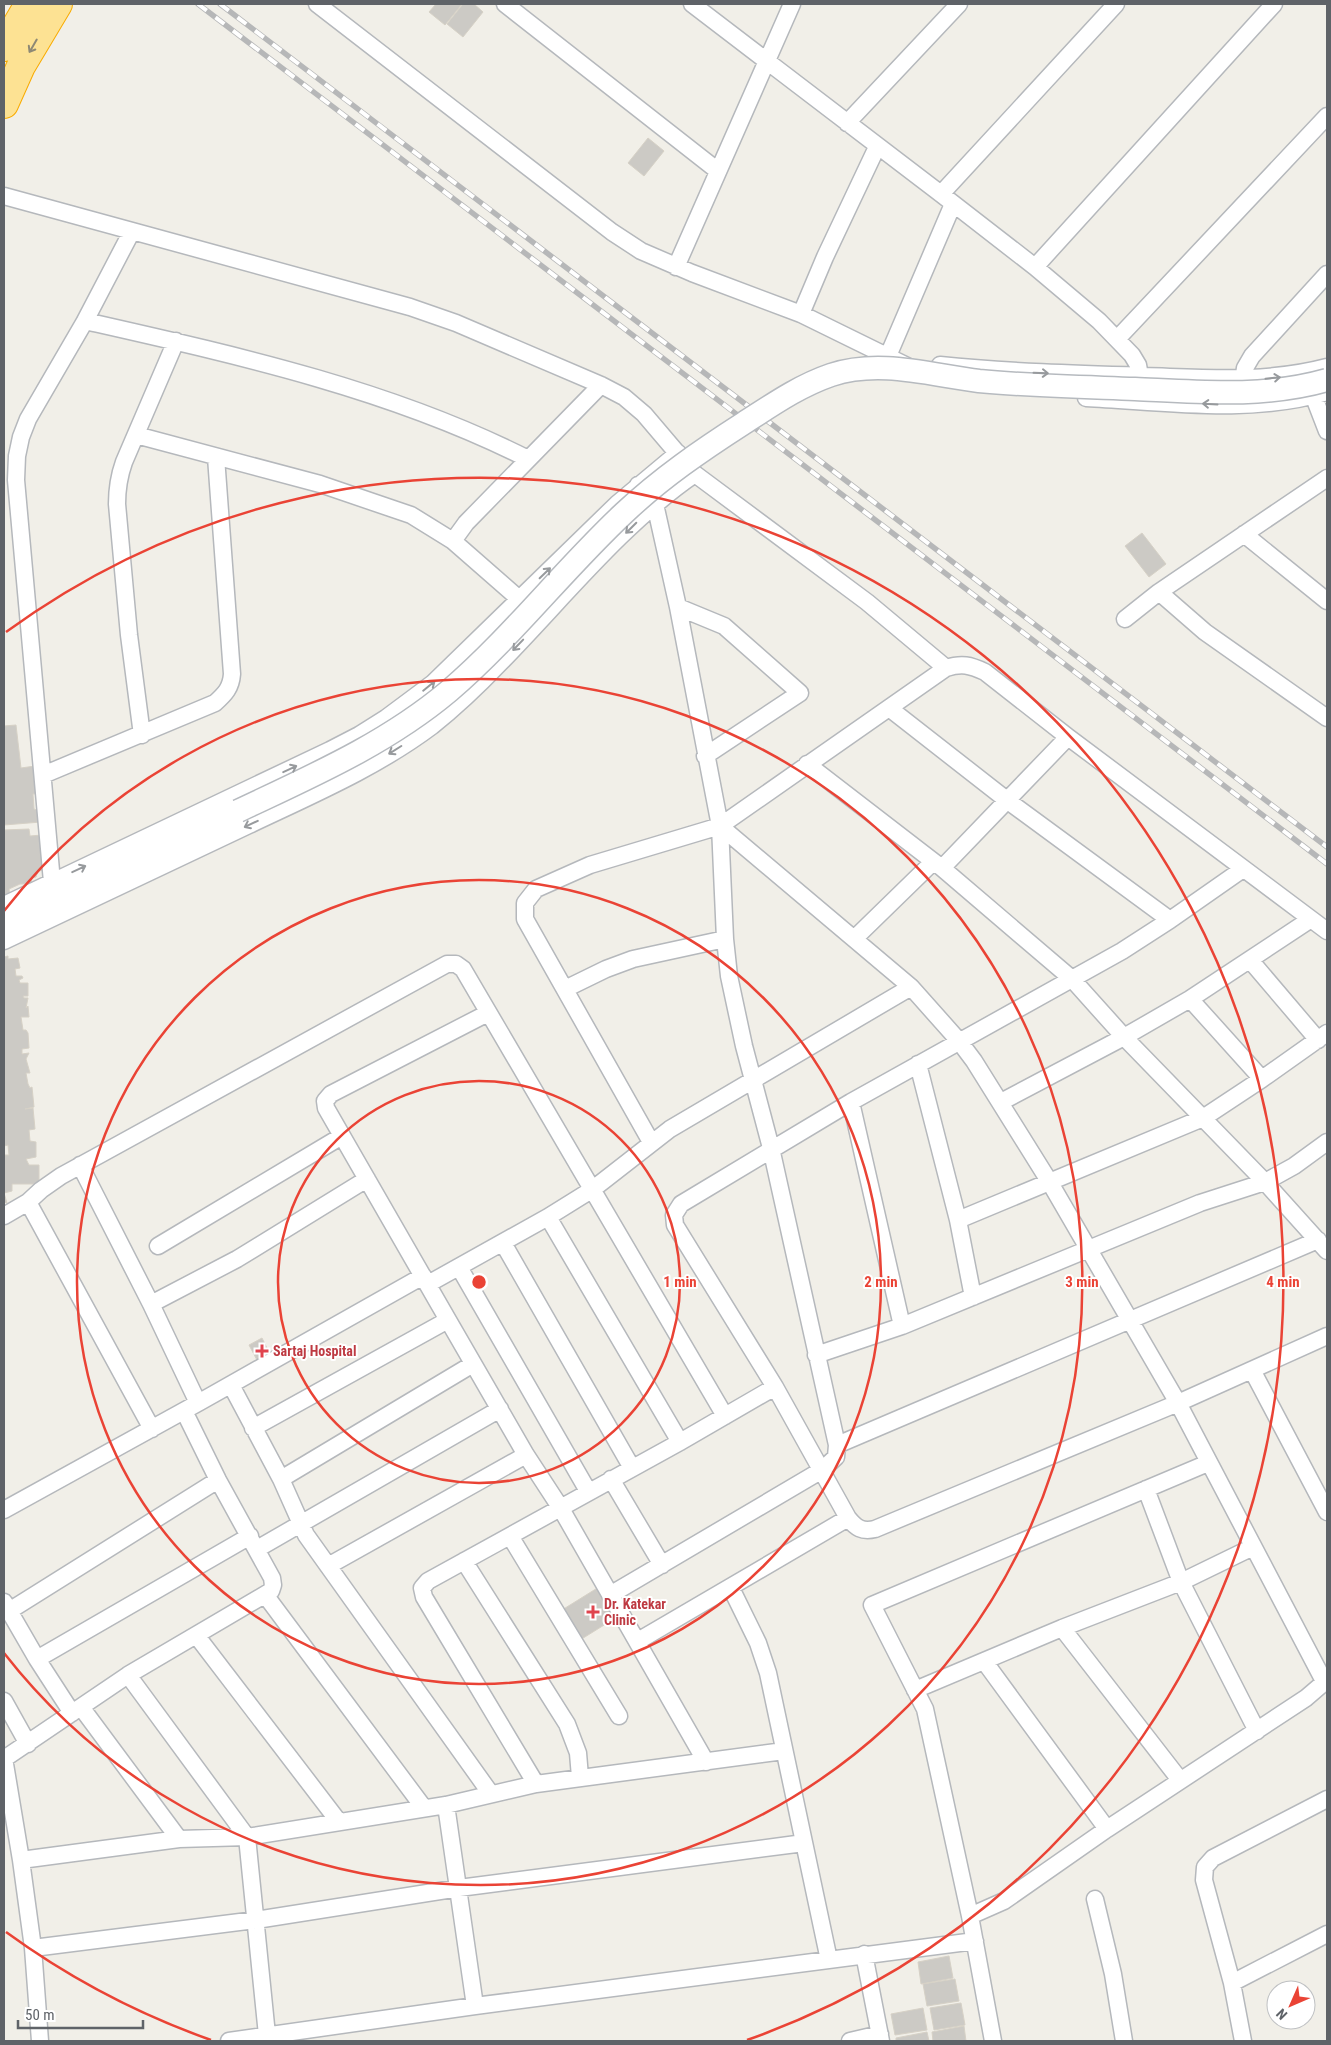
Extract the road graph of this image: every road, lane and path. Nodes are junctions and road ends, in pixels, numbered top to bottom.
1 (29, 4) edge
2 (58, 4) edge
3 (317, 4) edge
4 (505, 4) edge
5 (692, 4) edge
6 (792, 4) edge
7 (958, 4) edge
8 (1116, 4) edge
9 (1274, 4) edge
10 (4, 47) edge
11 (767, 60) junction
12 (4, 104) edge
13 (1327, 116) edge
14 (847, 123) junction
15 (877, 147) junction
16 (718, 171) junction
17 (941, 194) junction
18 (4, 196) edge
19 (954, 204) junction
20 (132, 231) junction
21 (676, 267) junction
22 (1035, 267) junction
23 (1327, 274) edge
24 (801, 314) junction
25 (85, 321) junction
26 (1118, 338) junction
27 (176, 341) junction
28 (888, 356) junction
29 (1327, 367) edge
30 (1306, 373) junction
31 (1140, 376) junction
32 (1243, 379) junction
33 (1327, 380) edge
34 (601, 385) junction
35 (1320, 394) edge
36 (1138, 401) junction
37 (1242, 405) junction
38 (1327, 431) edge
39 (136, 435) junction
40 (678, 453) junction
41 (216, 457) junction
42 (528, 459) junction
43 (695, 474) junction
44 (1327, 478) edge
45 (638, 485) junction
46 (655, 504) junction
47 (1244, 534) junction
48 (453, 541) junction
49 (1158, 592) junction
50 (519, 598) junction
51 (1327, 601) edge
52 (678, 606) junction
53 (1125, 619) dead end
54 (542, 620) junction
55 (946, 668) junction
56 (889, 708) junction
57 (1327, 718) edge
58 (142, 735) junction
59 (1068, 737) junction
60 (705, 756) junction
61 (807, 764) junction
62 (43, 775) junction
63 (1008, 801) junction
64 (720, 826) junction
65 (938, 865) junction
66 (1243, 869) junction
67 (52, 882) junction
68 (4, 905) edge
69 (1311, 918) junction
70 (1170, 920) junction
71 (4, 922) edge
72 (1327, 931) edge
73 (855, 938) junction
74 (725, 939) junction
75 (4, 941) edge
76 (1250, 960) junction
77 (1072, 979) junction
78 (910, 987) junction
79 (565, 989) junction
80 (1190, 999) junction
81 (488, 1013) junction
82 (1323, 1036) edge
83 (1124, 1037) junction
84 (959, 1041) junction
85 (918, 1064) junction
86 (753, 1079) junction
87 (1262, 1080) junction
88 (851, 1102) junction
89 (1002, 1102) junction
90 (1203, 1118) junction
91 (342, 1136) junction
92 (651, 1142) junction
93 (1327, 1142) edge
94 (771, 1148) junction
95 (80, 1165) junction
96 (367, 1179) junction
97 (1049, 1181) junction
98 (1265, 1182) junction
99 (593, 1189) junction
100 (28, 1202) junction
101 (4, 1216) edge
102 (548, 1218) junction
103 (958, 1220) junction
104 (503, 1243) junction
105 (158, 1246) dead end
106 (1323, 1246) edge
107 (1090, 1250) junction
108 (459, 1267) junction
109 (425, 1280) junction
110 (973, 1297) junction
111 (151, 1304) junction
112 (1130, 1319) junction
113 (448, 1320) junction
114 (902, 1326) junction
115 (1327, 1336) edge
116 (816, 1355) junction
117 (473, 1364) junction
118 (1252, 1370) junction
119 (230, 1385) junction
120 (775, 1387) junction
121 (1178, 1403) junction
122 (191, 1407) junction
123 (500, 1409) junction
124 (725, 1416) junction
125 (253, 1428) junction
126 (152, 1429) junction
127 (680, 1442) junction
128 (837, 1445) junction
129 (526, 1455) junction
130 (1208, 1462) junction
131 (632, 1468) junction
132 (822, 1470) junction
133 (281, 1479) junction
134 (611, 1479) junction
135 (218, 1480) junction
136 (1146, 1489) junction
137 (588, 1491) junction
138 (560, 1507) junction
139 (4, 1510) edge
140 (1327, 1512) edge
141 (848, 1518) junction
142 (301, 1525) junction
143 (510, 1536) junction
144 (253, 1543) junction
145 (1253, 1547) junction
146 (464, 1561) junction
147 (662, 1565) junction
148 (328, 1566) junction
149 (1181, 1582) junction
150 (731, 1588) junction
151 (610, 1595) junction
152 (266, 1596) junction
153 (6, 1606) edge
154 (1062, 1628) junction
155 (196, 1635) junction
156 (638, 1641) junction
157 (37, 1659) junction
158 (984, 1661) junction
159 (128, 1675) junction
160 (1326, 1682) edge
161 (915, 1690) junction
162 (4, 1701) edge
163 (76, 1710) junction
164 (619, 1716) dead end
165 (1257, 1730) junction
166 (28, 1744) junction
167 (784, 1751) junction
168 (4, 1759) edge
169 (706, 1762) junction
170 (580, 1777) junction
171 (1180, 1780) junction
172 (536, 1784) junction
173 (491, 1794) junction
174 (1327, 1799) edge
175 (446, 1805) junction
176 (424, 1808) junction
177 (339, 1822) junction
178 (1107, 1829) junction
179 (247, 1836) junction
180 (179, 1839) junction
181 (804, 1843) junction
182 (22, 1860) junction
183 (459, 1888) junction
184 (1095, 1900) dead end
185 (970, 1916) junction
186 (256, 1920) junction
187 (1327, 1934) edge
188 (975, 1941) junction
189 (33, 1948) junction
190 (864, 1954) junction
191 (829, 1960) junction
192 (1232, 1983) junction
193 (475, 2006) junction
194 (267, 2035) junction
195 (881, 2038) edge
196 (40, 2041) edge
197 (229, 2041) edge
198 (850, 2041) edge
199 (993, 2041) edge
200 (1124, 2041) edge
201 (1243, 2041) edge

1 - 10 highway
2 -> 12 highway
3 - 21 street
4 - 16 street
5 - 11 street
6 - 11 street
7 - 14 street
8 - 17 street
9 - 22 street
11 - 14 street
11 - 16 street
13 - 26 street
14 - 15 street
15 - 17 street
15 - 24 street
16 - 21 street
17 - 19 street
18 - 20 street
19 - 22 street
19 - 28 street
20 - 25 street
20 - 34 street
21 - 24 street
22 - 26 street
23 - 32 street
24 - 28 street
25 - 27 street
25 - 62 street
26 - 31 street
27 - 39 street
27 - 42 street
28 -> 31 street
28 - 36 street
29 - 30 street
32 -> 30 street
30 - 35 street
31 - 32 street
31 - 36 street
32 - 37 street
33 - 71 street, bridge
34 - 40 street
34 - 42 street
35 - 37 street
35 - 38 street
37 -> 36 street
39 - 41 street
39 - 58 street
40 - 43 street
40 - 45 street
41 - 48 street
41 - 58 street
42 - 48 street
43 - 46 street
43 - 55 street
44 - 47 street
45 - 46 street
50 -> 45 street
46 - 52 street
46 -> 54 street
47 - 49 street
47 - 51 street
48 - 50 street
49 - 53 street
49 - 57 street
50 - 54 street
67 -> 50 street
52 - 60 street
52 - 60 street
54 -> 75 street
55 - 56 street
55 - 59 street
56 - 61 street
56 - 63 street
58 - 62 street
59 - 63 street
59 - 66 street
60 - 64 street
61 - 64 street
61 - 65 street
62 - 67 street
63 - 65 street
63 - 70 street
64 - 73 street
64 - 74 street
64 - 79 street
65 - 73 street
65 - 77 street
66 - 69 street
66 - 70 street
67 - 68 street
69 - 72 street
69 - 76 street
70 - 77 street
73 - 78 street
74 - 79 street
74 - 86 street
76 - 80 street
76 - 82 street
77 - 83 street
77 - 84 street
78 - 84 street
78 - 86 street
79 - 92 street
80 - 83 street
80 - 87 street
81 - 91 street
81 - 95 street
81 - 99 street
82 - 87 street
83 - 89 street
83 - 90 street
84 - 85 street
84 - 89 street
85 - 88 street
85 - 103 street
86 - 92 street
86 - 94 street
87 - 90 street
88 - 94 street
88 - 114 street
89 - 97 street
90 - 97 street
90 - 98 street
91 - 96 street
91 - 105 street
92 - 99 street
93 - 98 street
94 - 116 street
94 - 120 street
95 - 100 street
95 - 111 street
96 - 109 street
96 - 111 street
97 - 103 street
97 - 107 street
98 - 106 street
98 - 107 street
99 - 102 street
99 - 124 street
100 - 101 street
100 - 126 street
102 - 104 street
102 - 127 street
103 - 110 street
104 - 108 street
104 - 131 street
106 - 112 street
107 - 110 street
107 - 112 street
108 - 109 street
108 - 137 street
109 - 113 street
109 - 119 street
110 - 114 street
111 - 122 street
112 - 121 street
112 - 128 street
113 - 117 street
113 - 125 street
114 - 116 street
115 - 118 street
116 - 128 street
117 - 123 street
117 - 133 street
118 - 121 street
118 - 140 street
119 - 122 street
119 - 125 street
120 - 124 street
120 - 132 street
121 - 130 street
121 - 141 street
122 - 126 street
122 - 135 street
123 - 129 street
123 - 142 street
124 - 127 street
125 - 133 street
126 - 139 street
127 - 131 street
128 - 132 street
129 - 138 street
129 - 148 street
130 - 136 street
130 - 145 street
131 - 134 street
132 - 141 street
132 - 147 street
133 - 142 street
134 - 137 street
134 - 147 street
135 - 144 street
135 - 153 street
136 - 149 street
136 - 161 street
137 - 138 street
138 - 143 street
138 - 151 street
141 - 150 street
142 - 144 street
142 - 148 street
143 - 146 street
143 - 164 street
144 - 152 street
144 - 157 street
145 - 149 street
145 - 160 street
146 - 170 street
146 - 172 street
147 - 151 street
148 - 173 street
149 - 154 street
149 - 165 street
150 - 156 street
150 - 167 street
151 - 156 street
152 - 155 street
152 - 176 street
153 - 157 street
154 - 158 street
154 - 171 street
155 - 159 street
155 - 177 street
156 - 169 street
157 - 163 street
158 - 161 street
158 - 178 street
159 - 163 street
159 - 179 street
160 - 165 street
161 - 185 street
162 - 166 street
163 - 166 street
163 - 180 street
165 - 171 street
166 - 168 street
167 - 169 street
167 - 181 street
168 - 182 street
169 - 170 street
170 - 172 street
171 - 178 street
172 - 173 street
173 - 175 street
174 - 192 street
175 - 176 street
175 - 183 street
176 - 177 street
177 - 179 street
178 - 185 street
179 - 180 street
179 - 186 street
180 - 182 street
181 - 183 street
181 - 191 street
182 - 189 street
183 - 186 street
183 - 193 street
184 - 200 street
185 - 188 street
186 - 189 street
186 - 194 street
187 - 192 street
188 - 190 street
188 - 199 street
189 - 196 street
190 - 191 street
190 - 195 street
191 - 193 street
192 - 201 street
193 - 194 street
194 - 197 street
195 - 198 street

